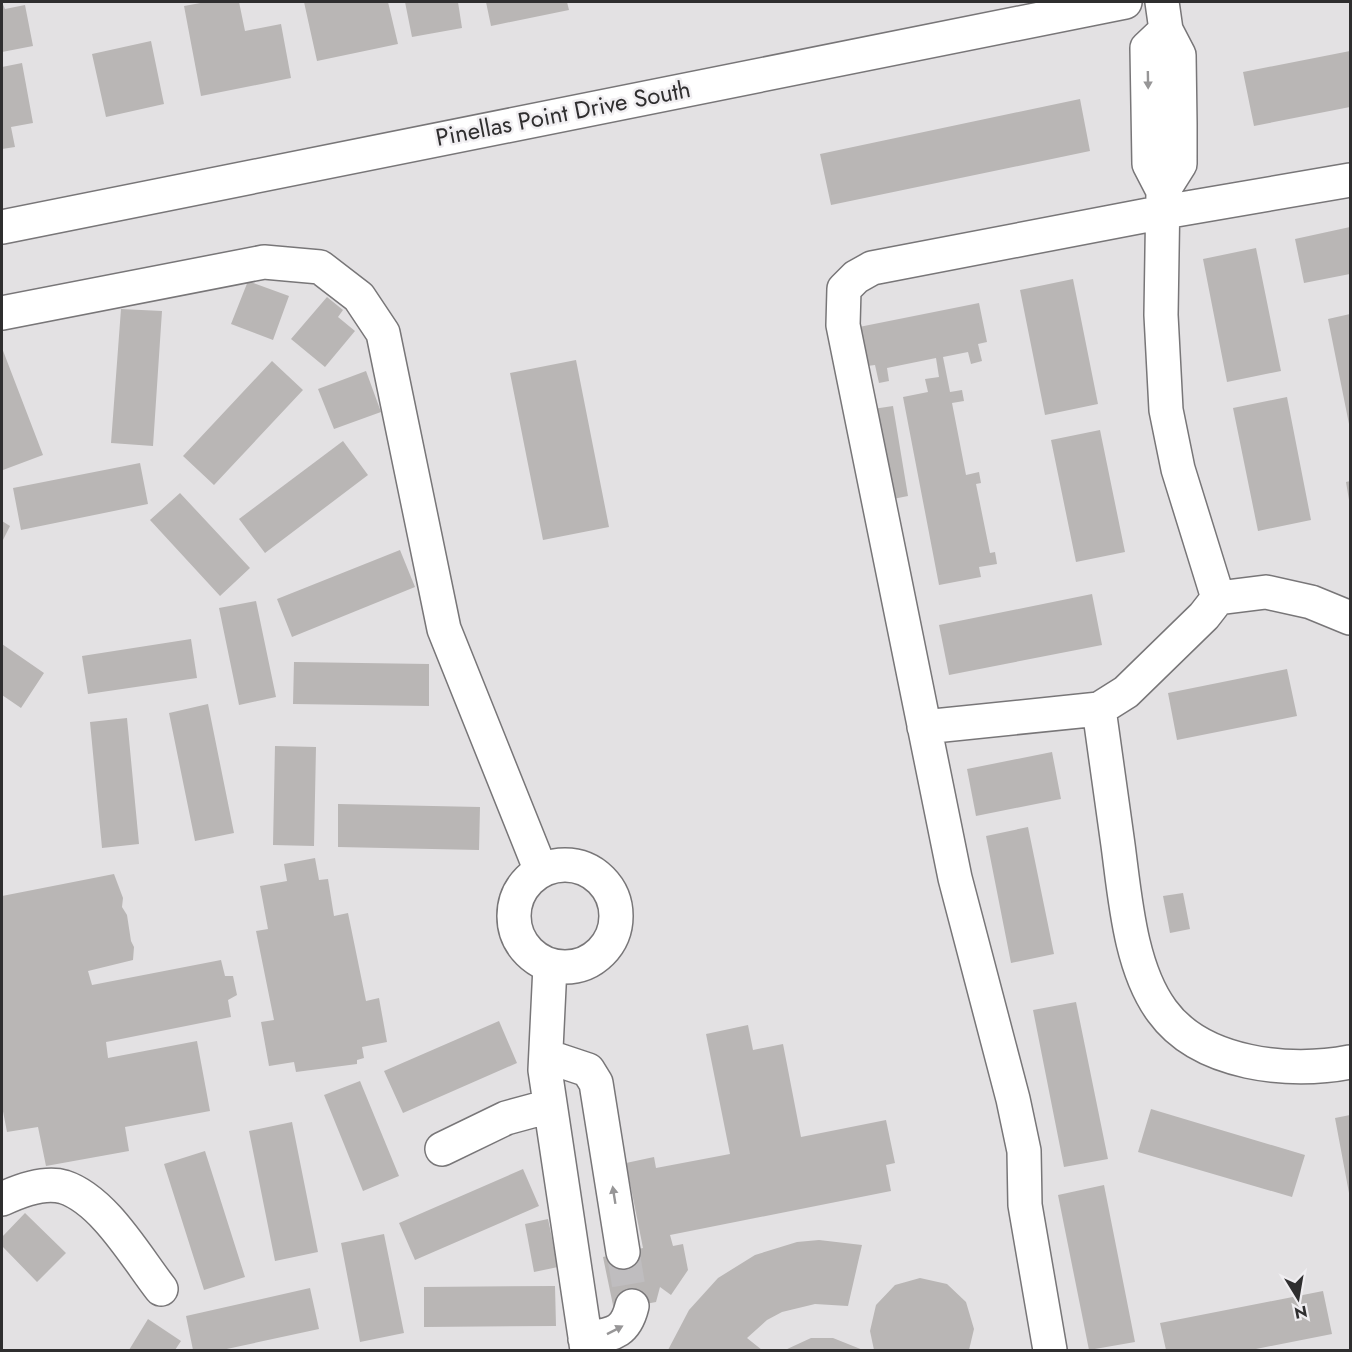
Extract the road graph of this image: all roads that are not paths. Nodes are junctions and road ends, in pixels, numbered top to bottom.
1 (1125, 2) edge
2 (1164, 16) edge
3 (1350, 180) edge
4 (1163, 202) junction
5 (2, 227) edge
6 (2, 313) edge
7 (1218, 598) junction
8 (1350, 618) edge
9 (1099, 709) junction
10 (924, 727) junction
11 (541, 870) junction
12 (550, 966) junction
13 (546, 1056) junction
14 (1350, 1062) edge
15 (550, 1106) junction
16 (442, 1149) dead end
17 (2, 1199) edge
18 (623, 1252) tunnel mouth
19 (161, 1289) dead end
20 (632, 1306) tunnel mouth
21 (586, 1345) edge
22 (1050, 1350) edge

1 - 5 street, Pinellas Point Drive South
2 - 4 street
3 - 4 street
4 - 7 street
4 - 10 street
6 - 11 street
7 - 8 street
7 - 9 street
9 - 10 street
9 - 14 street
10 - 22 street
11 - 12 street
11 - 12 street
12 - 13 street
13 - 15 street
18 -> 13 street
15 - 16 street
15 - 21 street
17 - 19 street
21 -> 20 street

